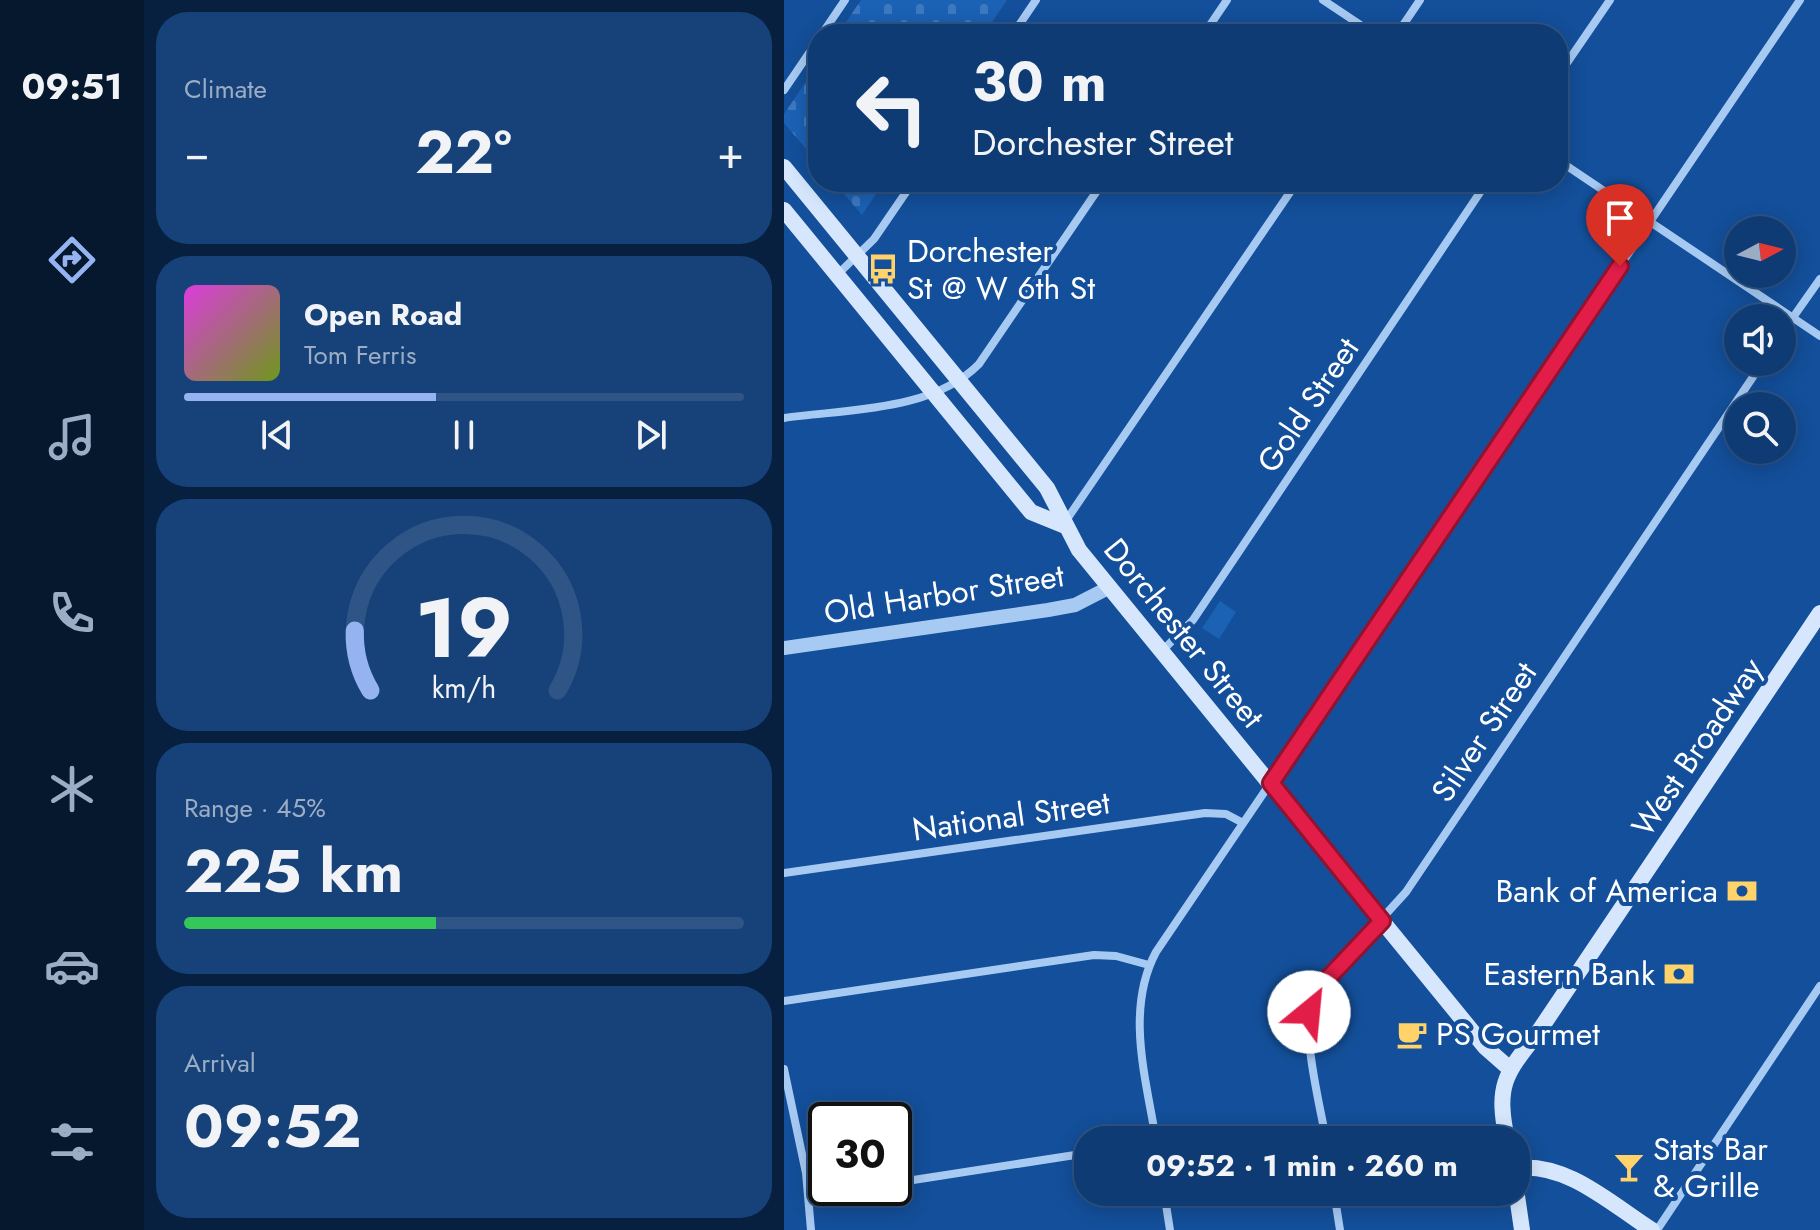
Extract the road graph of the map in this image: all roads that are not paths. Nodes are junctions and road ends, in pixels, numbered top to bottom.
1 (845, 0) edge
2 (1036, 0) edge
3 (1227, 0) edge
4 (1323, 0) edge
5 (1420, 0) edge
6 (1610, 0) edge
7 (1800, 0) edge
8 (829, 24) edge
9 (1020, 24) edge
10 (1211, 24) edge
11 (1359, 24) edge
12 (1404, 24) edge
13 (808, 55) edge
14 (1568, 61) edge
15 (784, 90) edge
16 (1568, 167) edge
17 (785, 170) edge
18 (906, 192) edge
19 (1096, 192) edge
20 (1290, 192) edge
21 (1480, 192) edge
22 (784, 210) edge
23 (1649, 224) junction
24 (858, 256) junction
25 (838, 274) junction
26 (1820, 279) edge
27 (1773, 304) edge
28 (1796, 313) edge
29 (1796, 319) edge
30 (1820, 336) edge
31 (1754, 376) edge
32 (959, 380) junction
33 (933, 393) junction
34 (784, 418) edge
35 (1063, 525) junction
36 (1110, 587) junction
37 (1820, 613) edge
38 (784, 648) edge
39 (1163, 650) junction
40 (1271, 783) junction
41 (1243, 823) junction
42 (784, 873) edge
43 (1382, 921) junction
44 (1149, 965) junction
45 (1820, 986) edge
46 (784, 1001) edge
47 (784, 1069) edge
48 (1510, 1069) junction
49 (1154, 1126) edge
50 (1324, 1126) edge
51 (1505, 1126) edge
52 (1074, 1155) edge
53 (1530, 1167) edge
54 (912, 1180) edge
55 (808, 1190) edge
56 (810, 1206) edge
57 (1166, 1206) edge
58 (1336, 1206) edge
59 (1518, 1206) edge
60 (811, 1230) edge
61 (1170, 1230) edge
62 (1340, 1230) edge
63 (1522, 1230) edge
64 (1654, 1230) edge

1 - 8 street
2 - 9 street
3 - 10 street
4 - 11 street
5 - 12 street
6 - 14 street
7 - 23 street
13 - 15 street
16 - 23 street
17 - 24 main road, Dorchester Street
18 - 24 street
19 - 32 street
20 - 35 street
21 - 39 street, Gold Street
22 - 25 main road, Dorchester Street
23 - 27 street
23 - 40 street
24 - 25 street
24 - 32 main road, Dorchester Street
25 - 33 main road, Dorchester Street
26 - 28 street
29 - 30 street
31 - 43 street, Silver Street
32 - 33 street
32 - 35 main road, Dorchester Street
33 - 34 street
33 - 35 main road, Dorchester Street
35 - 36 main road, Dorchester Street
36 - 38 street, Old Harbor Street
36 - 39 main road, Dorchester Street
37 - 48 main road, West Broadway
39 - 40 main road, Dorchester Street
40 - 41 street
40 - 43 main road, Dorchester Street
41 - 42 street, National Street
41 - 44 street
43 - 48 main road, Dorchester Street
43 - 50 street, Silver Street
44 - 46 street
44 - 49 street
45 - 64 street
47 - 55 street
48 - 51 main road
52 - 54 street
53 - 64 main road
56 - 60 street
57 - 61 street
58 - 62 street
59 - 63 main road

